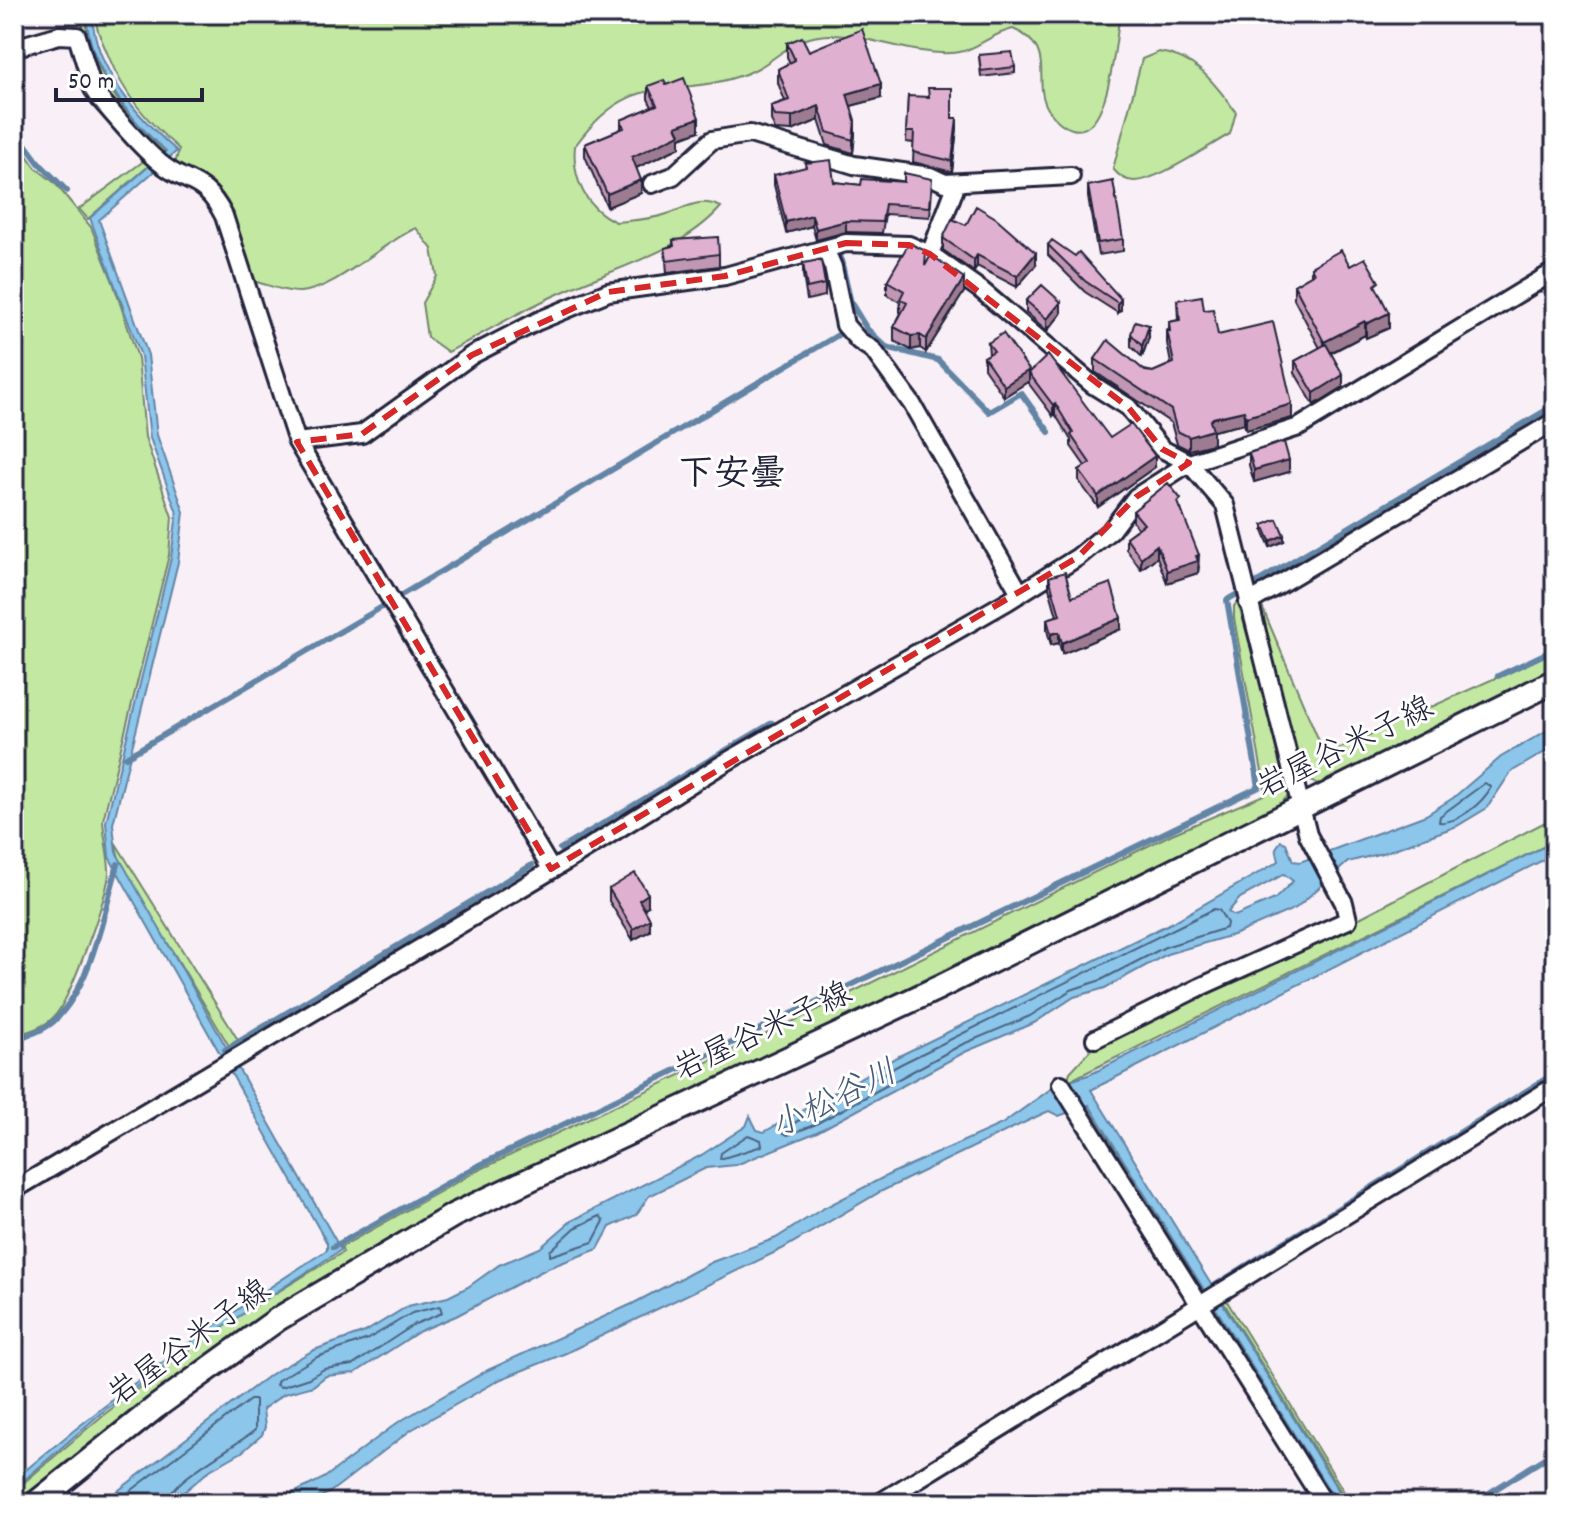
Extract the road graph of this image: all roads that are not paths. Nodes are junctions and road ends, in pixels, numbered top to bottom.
1 (14, 48) edge
2 (1071, 176) dead end
3 (957, 183) junction
4 (652, 184) dead end
5 (826, 251) junction
6 (930, 254) junction
7 (1555, 271) edge
8 (1555, 421) edge
9 (297, 442) junction
10 (1189, 463) junction
11 (1020, 593) junction
12 (1248, 600) junction
13 (1555, 681) edge
14 (1302, 808) junction
15 (551, 869) junction
16 (1095, 1039) dead end
17 (1061, 1084) dead end
18 (1555, 1086) edge
19 (14, 1190) edge
20 (1200, 1304) junction
21 (36, 1503) edge
22 (879, 1503) edge
23 (1324, 1503) edge

1 - 9 street
2 - 3 street
3 - 4 street
3 - 6 street
5 - 6 street
5 - 9 street
5 - 11 street
6 - 10 street
7 - 10 street
8 - 12 street
9 - 15 street
10 - 11 street
10 - 12 street
11 - 15 street
12 - 14 street
13 - 14 main road, 岩屋谷米子線
14 - 16 street
14 - 21 main road, 岩屋谷米子線
15 - 19 street
17 - 20 street
18 - 20 street
20 - 22 street
20 - 23 street

